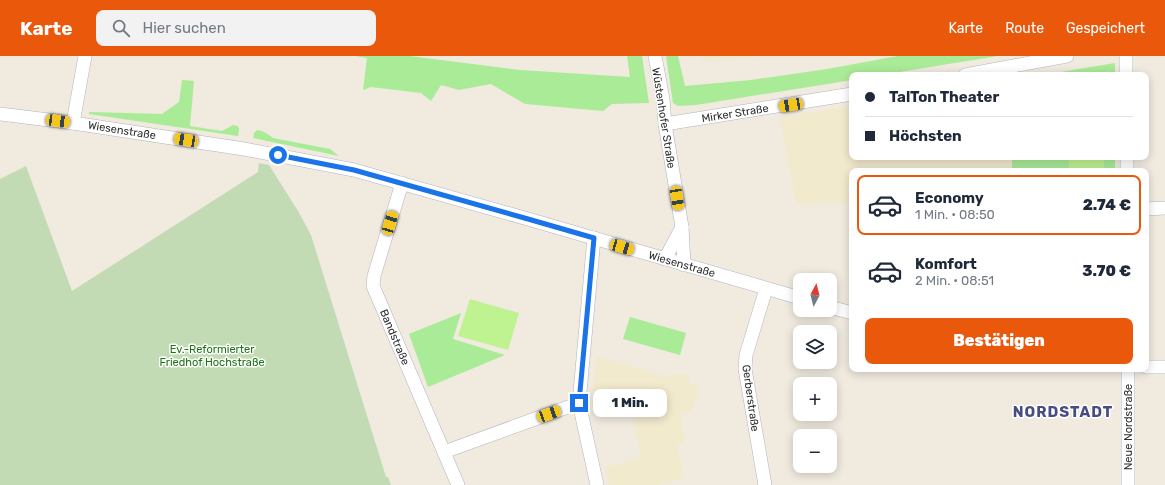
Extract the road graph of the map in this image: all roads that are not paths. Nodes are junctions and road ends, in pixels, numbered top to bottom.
1 (85, 56) edge
2 (654, 56) edge
3 (1067, 56) edge
4 (1126, 56) edge
5 (981, 72) edge
6 (1126, 72) edge
7 (849, 94) edge
8 (0, 114) edge
9 (73, 123) junction
10 (665, 124) junction
11 (402, 183) junction
12 (1165, 208) edge
13 (1149, 209) edge
14 (682, 227) junction
15 (594, 238) junction
16 (665, 259) junction
17 (684, 265) junction
18 (766, 289) junction
19 (793, 296) edge
20 (837, 309) edge
21 (849, 312) edge
22 (1165, 367) edge
23 (1149, 368) edge
24 (1128, 372) edge
25 (579, 403) junction
26 (444, 452) junction
27 (458, 485) edge
28 (597, 485) edge
29 (765, 485) edge
30 (1128, 485) edge

1 - 9 street
2 - 10 street, Wüstenhofer Straße
3 - 5 street
4 - 6 street
7 - 10 street, Mirker Straße
8 - 9 street, Wiesenstraße
9 - 11 street, Wiesenstraße
10 - 14 street, Wüstenhofer Straße
11 - 15 street, Wiesenstraße
11 - 26 street, Bandstraße
12 - 13 street
14 - 16 street
14 - 17 street, Wüstenhofer Straße
15 - 16 street, Wiesenstraße
15 - 25 street
16 - 17 street, Wiesenstraße
17 - 18 street, Wiesenstraße
18 - 19 street, Wiesenstraße
18 - 29 street, Gerberstraße
20 - 21 street
22 - 23 street
24 - 30 street, Neue Nordstraße
25 - 26 street
25 - 28 street
26 - 27 street, Bandstraße

